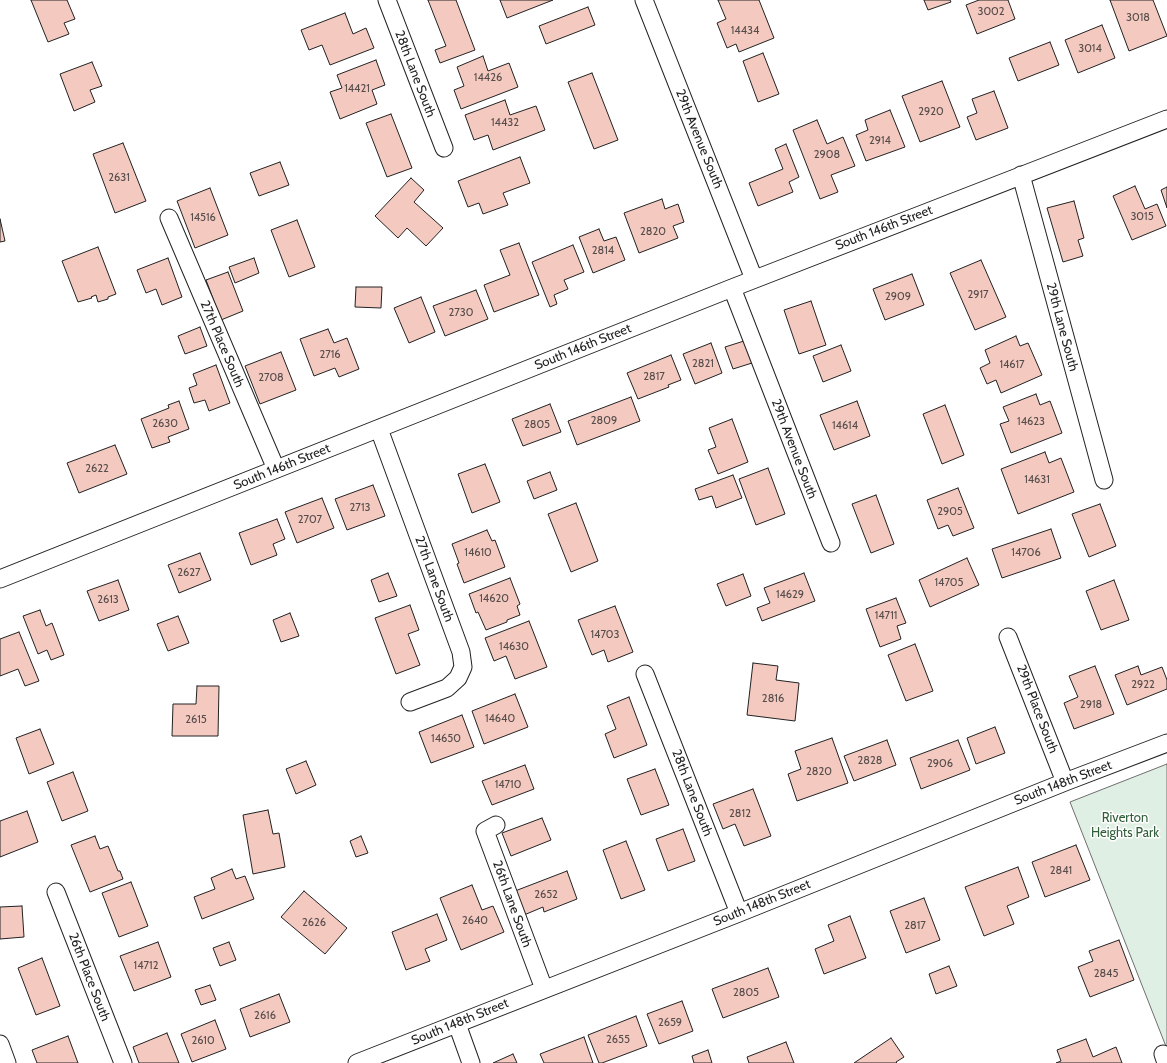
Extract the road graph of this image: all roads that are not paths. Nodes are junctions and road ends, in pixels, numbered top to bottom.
1 (387, 0) edge
2 (644, 0) edge
3 (1167, 119) edge
4 (444, 148) dead end
5 (1021, 175) junction
6 (169, 218) dead end
7 (754, 279) junction
8 (732, 288) junction
9 (379, 429) junction
10 (276, 469) junction
11 (1104, 480) dead end
12 (831, 543) dead end
13 (0, 579) edge
14 (1008, 637) dead end
15 (646, 674) dead end
16 (410, 702) dead end
17 (1167, 743) edge
18 (1066, 782) junction
19 (496, 825) dead end
20 (56, 892) dead end
21 (739, 913) junction
22 (544, 989) junction
23 (457, 1024) junction
24 (0, 1044) edge
25 (7, 1063) edge
26 (123, 1063) edge
27 (356, 1063) edge
28 (471, 1063) edge

1 - 4 street, 28th Lane South
2 - 7 street, 29th Avenue South
3 - 5 street, South 146th Street
5 - 7 street, South 146th Street
5 - 11 street, 29th Lane South
6 - 10 street, 27th Place South
7 - 8 street, South 146th Street
8 - 9 street, South 146th Street
8 - 12 street, 29th Avenue South
9 - 10 street, South 146th Street
9 - 16 street, 27th Lane South
10 - 13 street, South 146th Street
14 - 18 street, 29th Place South
15 - 21 street, 28th Lane South
17 - 18 street, South 148th Street
18 - 21 street, South 148th Street
19 - 22 street, 26th Lane South
20 - 26 street, 26th Place South
21 - 22 street, South 148th Street
22 - 23 street, South 148th Street
23 - 27 street, South 148th Street
23 - 28 street
24 - 25 street

